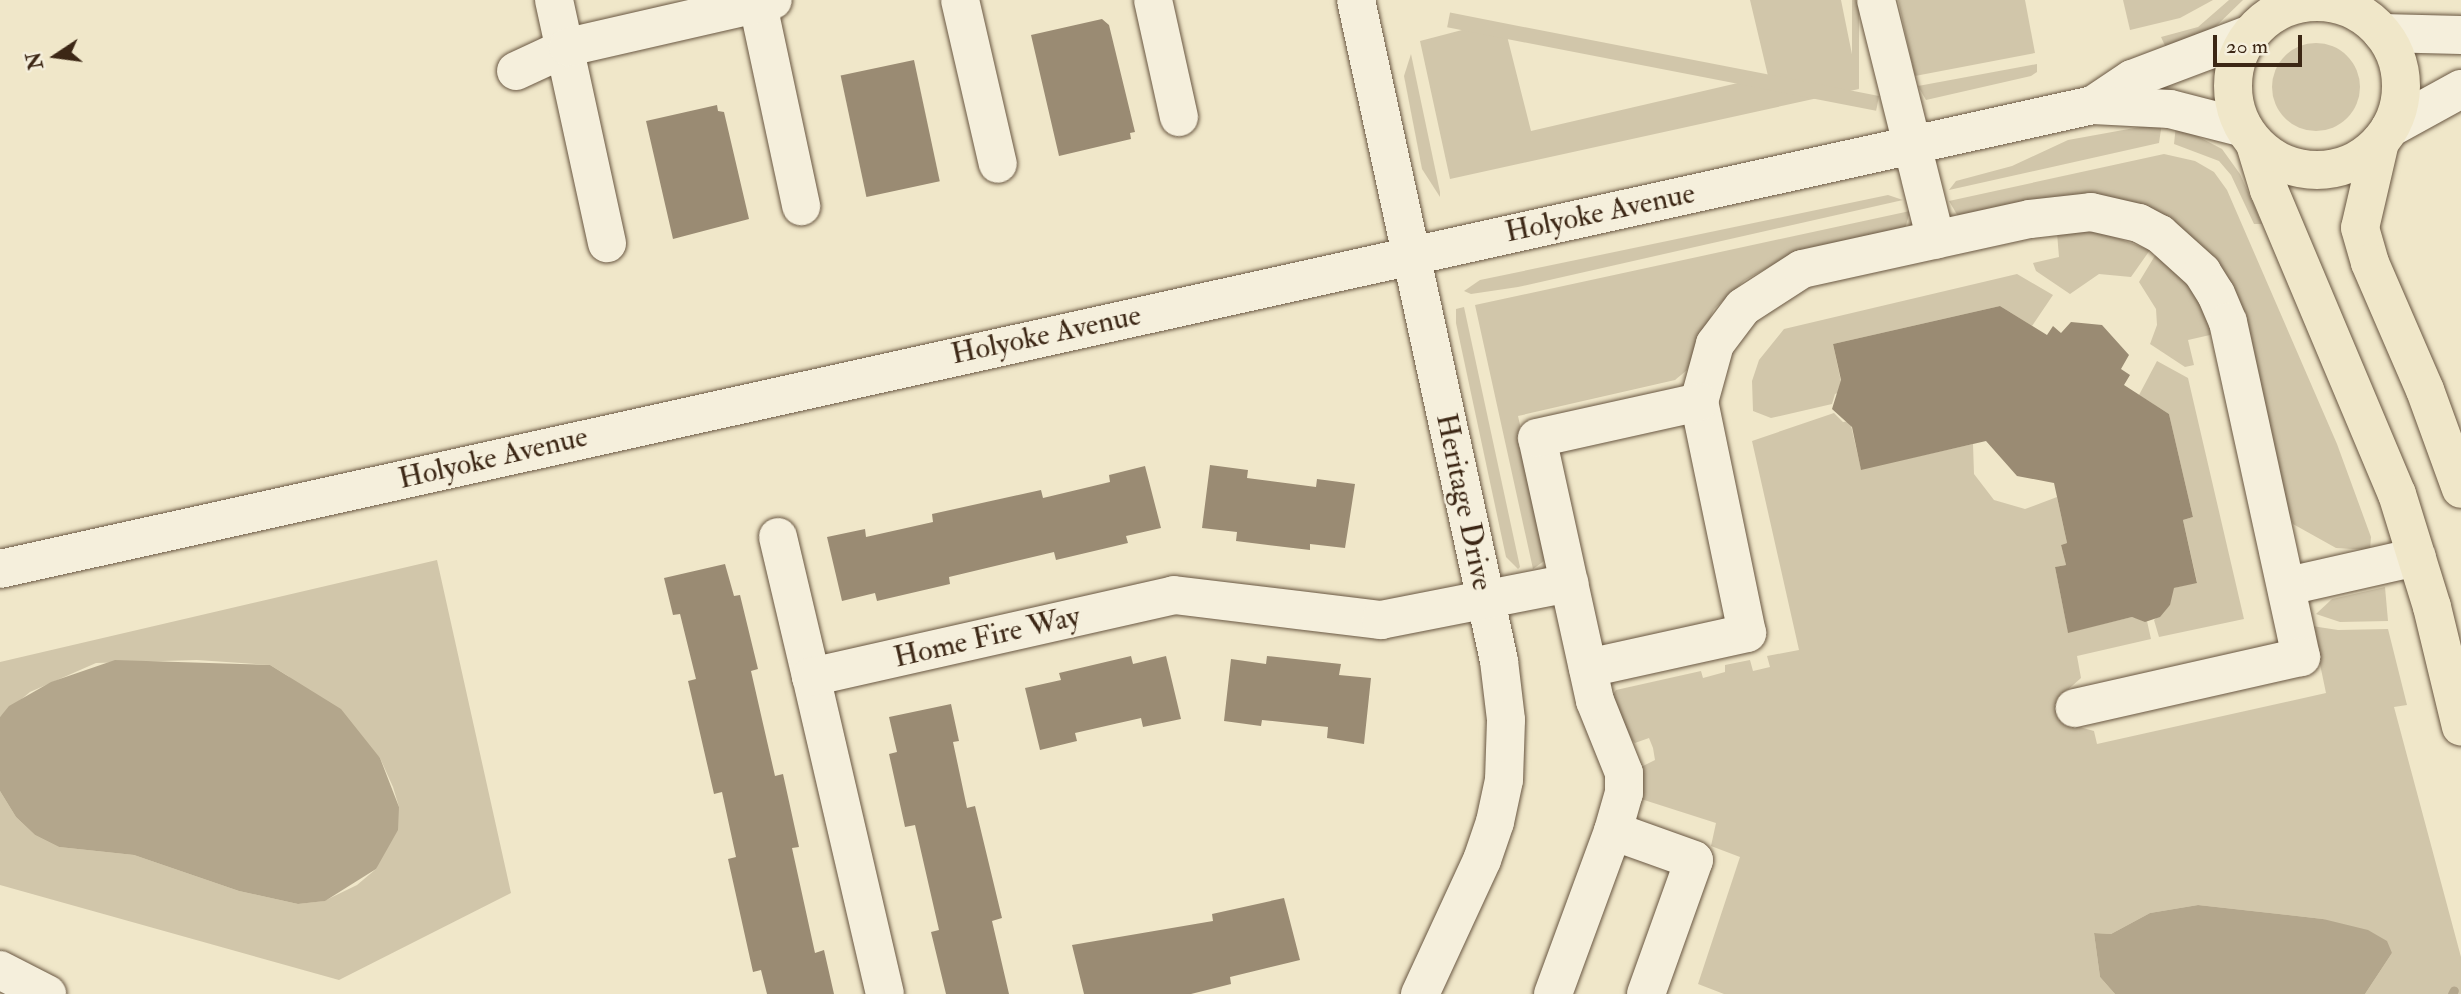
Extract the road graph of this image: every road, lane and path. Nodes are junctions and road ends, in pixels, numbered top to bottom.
1 (554, 0) edge
2 (960, 0) edge
3 (1153, 0) edge
4 (1356, 0) edge
5 (1876, 0) edge
6 (763, 1) edge
7 (2260, 19) edge
8 (2376, 20) edge
9 (2461, 36) edge
10 (568, 47) junction
11 (516, 71) dead end
12 (2461, 89) edge
13 (2093, 105) junction
14 (1179, 117) dead end
15 (2385, 135) junction
16 (2250, 136) junction
17 (1910, 145) junction
18 (998, 164) dead end
19 (801, 206) dead end
20 (1936, 240) junction
21 (607, 243) dead end
22 (1410, 255) junction
23 (1699, 402) junction
24 (2461, 489) edge
25 (778, 537) dead end
26 (2417, 557) junction
27 (0, 569) edge
28 (1569, 583) junction
29 (2288, 586) junction
30 (1486, 601) junction
31 (1588, 668) junction
32 (811, 677) junction
33 (2076, 708) dead end
34 (2461, 727) edge
35 (1614, 831) junction
36 (0, 970) edge
37 (47, 994) edge
38 (885, 994) edge
39 (1420, 994) edge
40 (1553, 994) edge
41 (1646, 994) edge

1 - 10 street
2 - 18 street
3 - 14 street
4 - 22 street, Heritage Drive
5 - 17 street
6 - 10 street
6 - 19 street
7 - 8 main road
7 - 13 street, Holyoke Avenue
7 - 16 main road
8 - 9 street
8 - 15 main road
10 - 11 street
10 - 21 street
12 - 15 street
13 - 16 street, Holyoke Avenue
13 - 17 street, Holyoke Avenue
15 - 16 main road
15 - 24 main road
16 - 26 main road
17 - 20 street
17 - 22 street, Holyoke Avenue
20 - 23 street
20 - 29 street
22 - 27 street, Holyoke Avenue
22 - 30 street, Heritage Drive
23 - 28 street
23 - 31 street
25 - 32 street
26 - 29 street
26 - 34 main road
28 - 30 street, Home Fire Way
28 - 31 street
29 - 33 street
30 - 32 street, Home Fire Way
30 - 39 street, Heritage Drive
31 - 35 street
32 - 38 street
35 - 40 street
35 - 41 street
36 - 37 street

